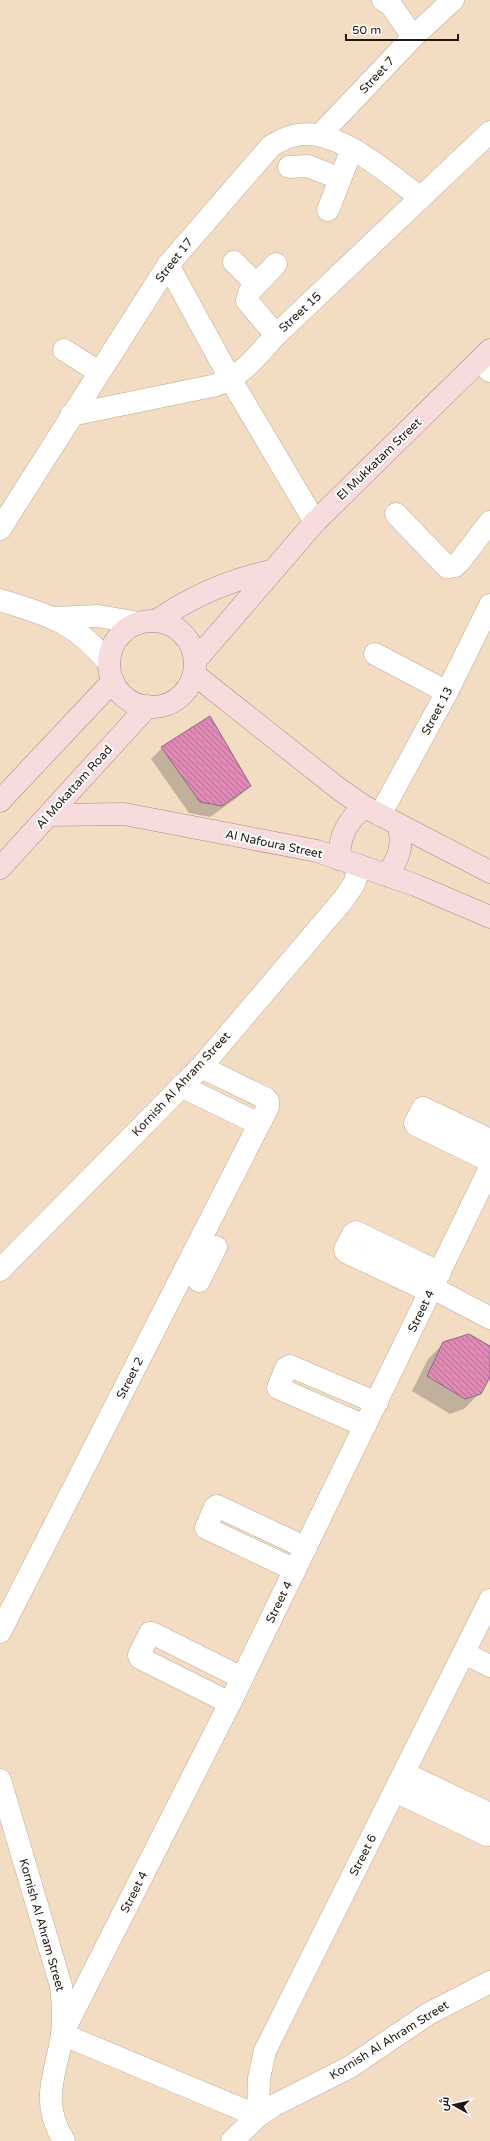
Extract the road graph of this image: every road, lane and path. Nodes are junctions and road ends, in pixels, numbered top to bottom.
1 (382, 0) edge
2 (453, 0) edge
3 (413, 37) junction
4 (490, 132) edge
5 (316, 135) junction
6 (352, 149) junction
7 (308, 169) dead end
8 (421, 198) junction
9 (328, 210) dead end
10 (234, 262) dead end
11 (168, 264) junction
12 (276, 264) dead end
13 (256, 284) junction
14 (276, 335) junction
15 (64, 350) dead end
16 (487, 361) edge
17 (99, 372) junction
18 (231, 380) junction
19 (71, 415) junction
20 (396, 514) dead end
21 (314, 522) junction
22 (490, 522) edge
23 (0, 529) edge
24 (271, 571) junction
25 (0, 600) edge
26 (490, 605) edge
27 (54, 618) junction
28 (148, 622) junction
29 (375, 654) dead end
30 (194, 667) junction
31 (111, 672) junction
32 (447, 692) junction
33 (148, 706) junction
34 (0, 801) edge
35 (49, 815) junction
36 (381, 815) junction
37 (339, 859) junction
38 (485, 865) edge
39 (360, 866) junction
40 (0, 868) edge
41 (386, 875) junction
42 (490, 917) edge
43 (201, 1067) junction
44 (181, 1086) junction
45 (259, 1124) junction
46 (490, 1140) edge
47 (490, 1161) edge
48 (490, 1168) edge
49 (0, 1270) edge
50 (435, 1284) junction
51 (490, 1318) edge
52 (377, 1403) junction
53 (365, 1426) junction
54 (306, 1548) junction
55 (295, 1570) junction
56 (490, 1600) edge
57 (0, 1632) edge
58 (482, 1634) edge
59 (464, 1652) junction
60 (490, 1666) edge
61 (242, 1678) junction
62 (230, 1703) junction
63 (0, 1780) edge
64 (399, 1782) junction
65 (490, 1814) edge
66 (490, 1833) edge
67 (490, 1982) edge
68 (62, 2034) junction
69 (258, 2116) junction
70 (64, 2141) edge
71 (232, 2141) edge

1 - 3 street
2 - 3 street, Street 7
3 - 5 street, Street 7
4 - 8 street, Street 15
5 - 6 street, Street 17
5 - 7 street
5 - 11 street, Street 17
6 - 8 street, Street 17
6 - 9 street
8 - 14 street, Street 15
10 - 13 street
11 - 17 street, Street 17
11 - 18 street
12 - 13 street
13 - 14 street
14 - 18 street, Street 15
15 - 17 street
16 - 21 main road, El Mukkatam Street
17 - 19 street, Street 17
18 - 19 street, Street 15
18 - 21 street
19 - 23 street, Street 17
20 - 22 street
21 - 24 main road, El Mukkatam Street
24 - 28 main road
24 - 30 main road, El Mukkatam Street
25 - 27 street
26 - 32 street, Street 13
27 - 28 street
27 - 31 street
28 - 30 main road
28 - 31 main road
29 - 32 street
30 - 33 main road
30 - 36 main road
31 - 33 main road
31 - 34 main road
32 - 36 street, Street 13
33 - 35 main road, Al Mokattam Road
35 - 37 main road, Al Nafoura Street
35 - 40 main road, Al Mokattam Road
36 - 37 main road
36 - 38 main road
36 - 41 main road
37 - 39 main road, Al Nafoura Street
39 - 41 main road, Al Nafoura Street
39 - 43 street, Kornish Al Ahram Street
41 - 42 main road, Al Nafoura Street
43 - 44 street, Kornish Al Ahram Street
43 - 45 street, Street 2
44 - 45 street
44 - 49 street, Kornish Al Ahram Street
45 - 57 street, Street 2
46 - 47 street
48 - 50 street, Street 4
50 - 51 street
50 - 52 street, Street 4
52 - 53 street, Street 4
52 - 53 street
53 - 54 street, Street 4
54 - 55 street, Street 4
54 - 55 street
55 - 61 street, Street 4
56 - 58 street, Street 6
58 - 59 street, Street 6
59 - 60 street
59 - 64 street, Street 6
61 - 62 street, Street 4
61 - 62 street
62 - 68 street, Street 4
63 - 68 street, Kornish Al Ahram Street
64 - 65 street
64 - 66 street
64 - 69 street, Street 6
67 - 69 street, Kornish Al Ahram Street
68 - 69 street
68 - 70 street, Kornish Al Ahram Street
69 - 71 street, Kornish Al Ahram Street

